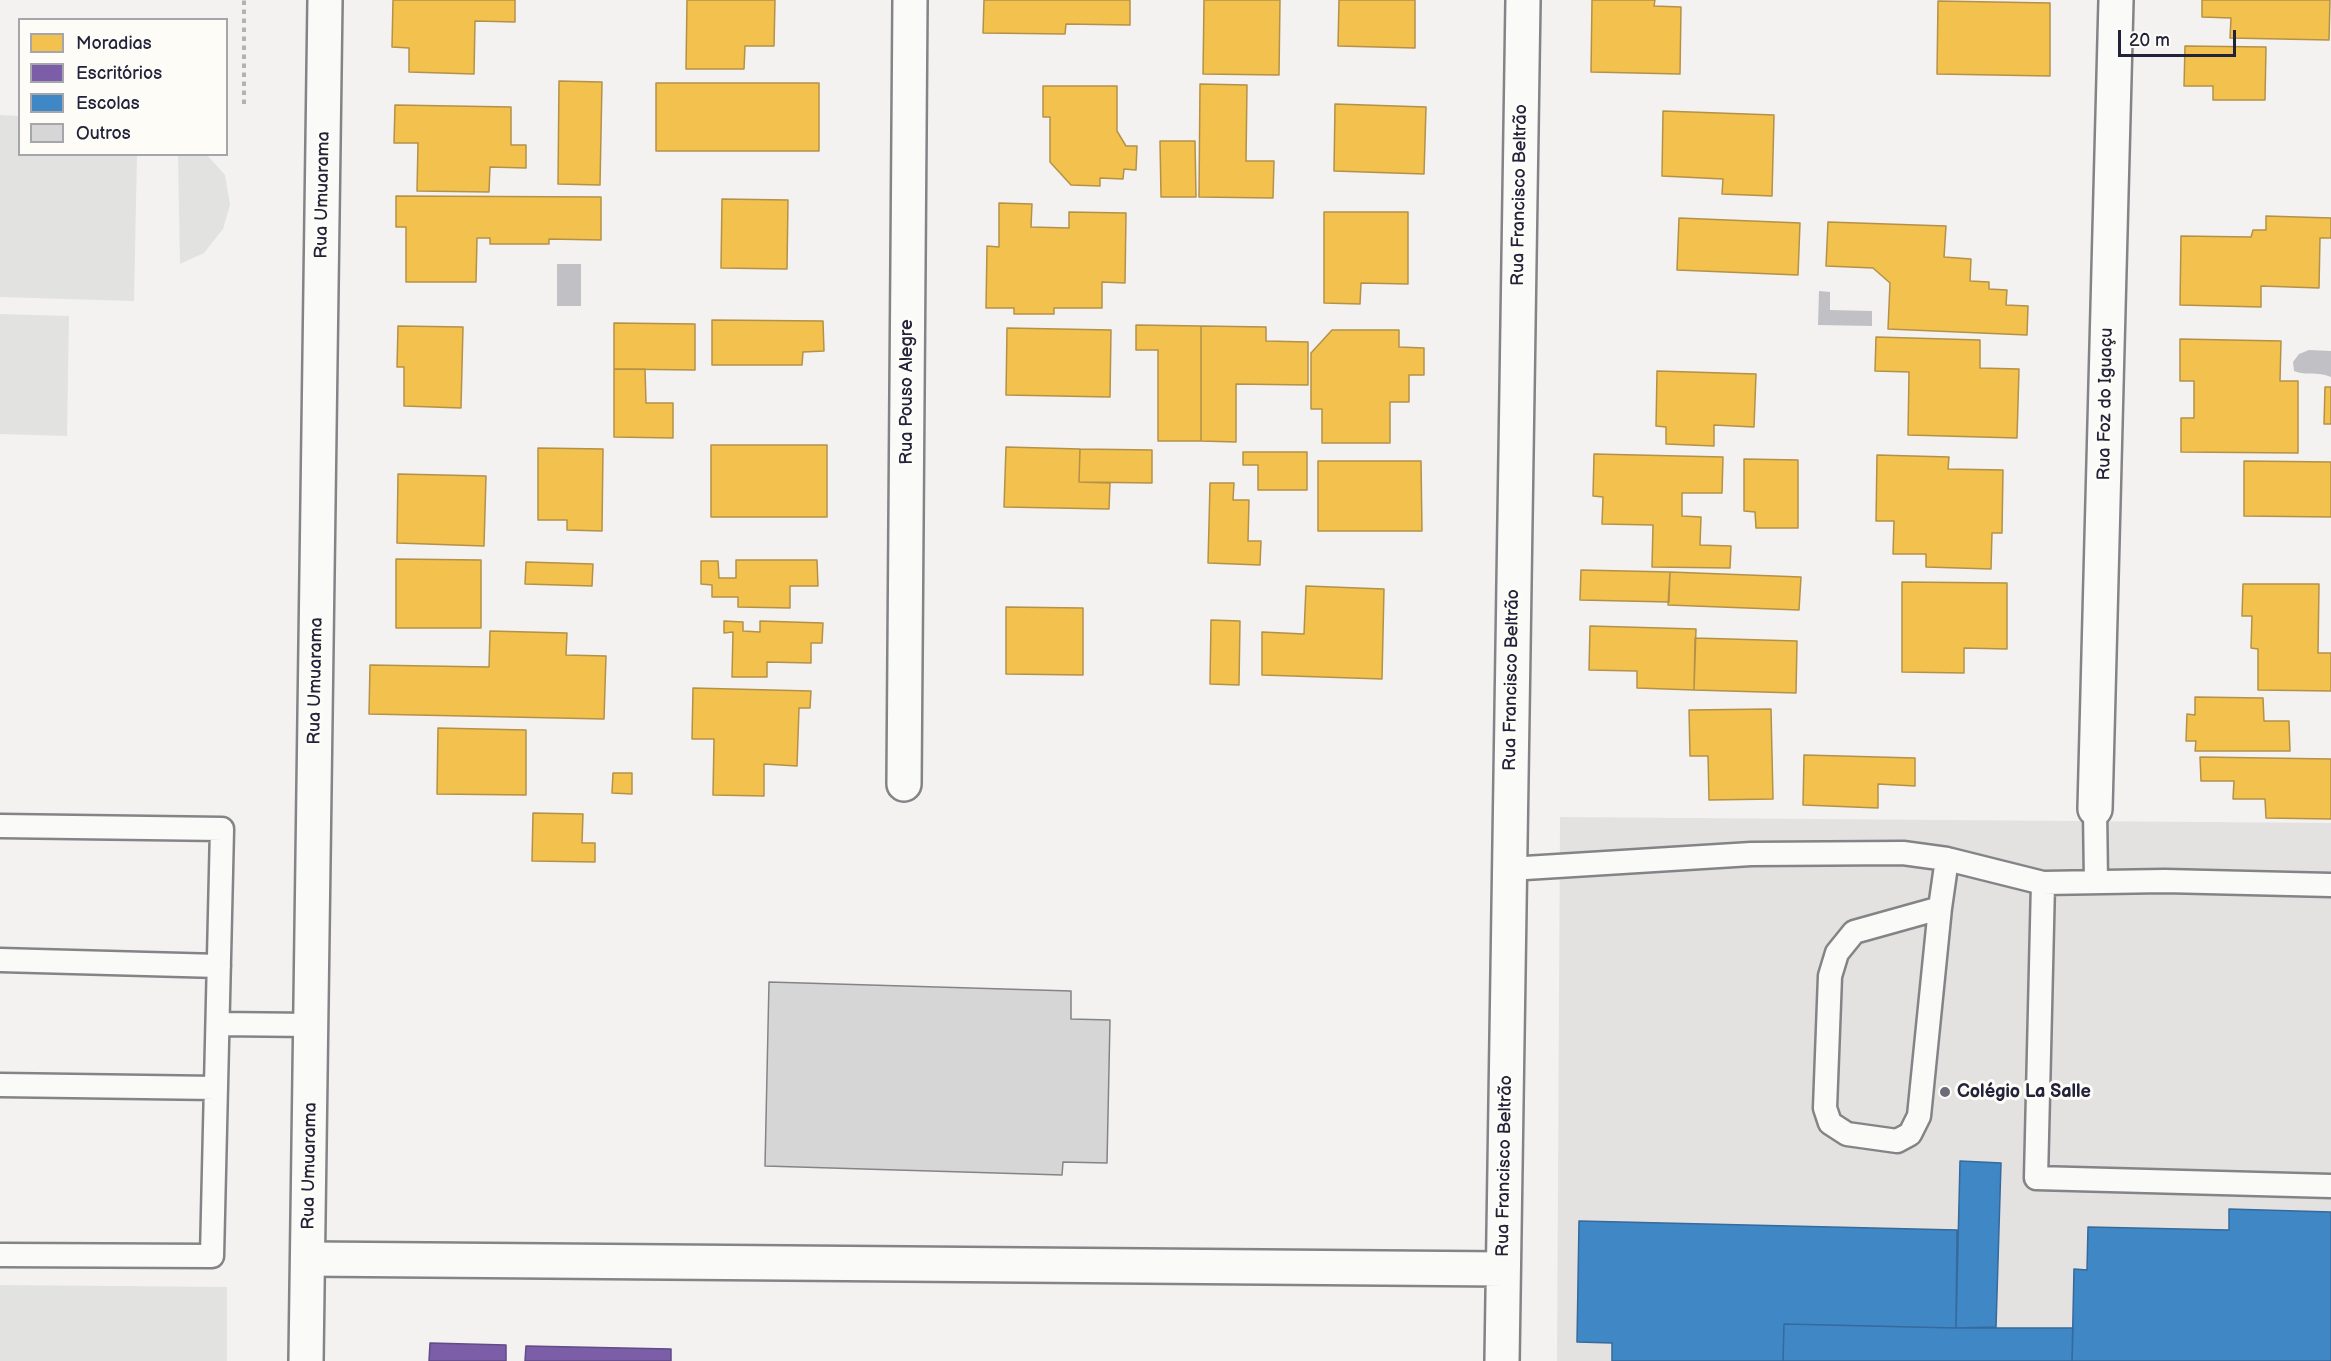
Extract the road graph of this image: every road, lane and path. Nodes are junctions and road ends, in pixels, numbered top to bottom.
1 (244, 0) edge
2 (325, 0) edge
3 (910, 0) edge
4 (1523, 0) edge
5 (2116, 0) edge
6 (243, 104) dead end
7 (904, 784) dead end
8 (2096, 809) joint
9 (0, 826) edge
10 (1947, 859) junction
11 (1509, 869) junction
12 (2096, 882) junction
13 (2043, 883) junction
14 (2331, 885) edge
15 (1940, 908) junction
16 (0, 960) edge
17 (219, 966) junction
18 (218, 1024) junction
19 (312, 1025) junction
20 (0, 1085) edge
21 (216, 1088) junction
22 (2331, 1186) edge
23 (0, 1255) edge
24 (308, 1260) junction
25 (1503, 1269) junction
26 (306, 1361) edge
27 (1502, 1361) edge

1 - 6 path
2 - 19 street, Rua Umuarama
3 - 7 street, Rua Pouso Alegre
4 - 11 street, Rua Francisco Beltrão
5 - 8 street, Rua Foz do Iguaçu
8 - 12 lane
9 - 17 lane
10 - 11 lane
10 - 13 lane
10 - 15 lane
11 - 25 street, Rua Francisco Beltrão
12 - 13 lane
12 - 14 lane
13 - 22 lane
15 - 15 lane
16 - 17 lane
17 - 18 lane
18 - 19 lane
18 - 21 lane
19 - 24 street, Rua Umuarama
20 - 21 lane
21 - 23 lane
24 - 25 street
24 - 26 street, Rua Umuarama
25 - 27 street, Rua Francisco Beltrão

